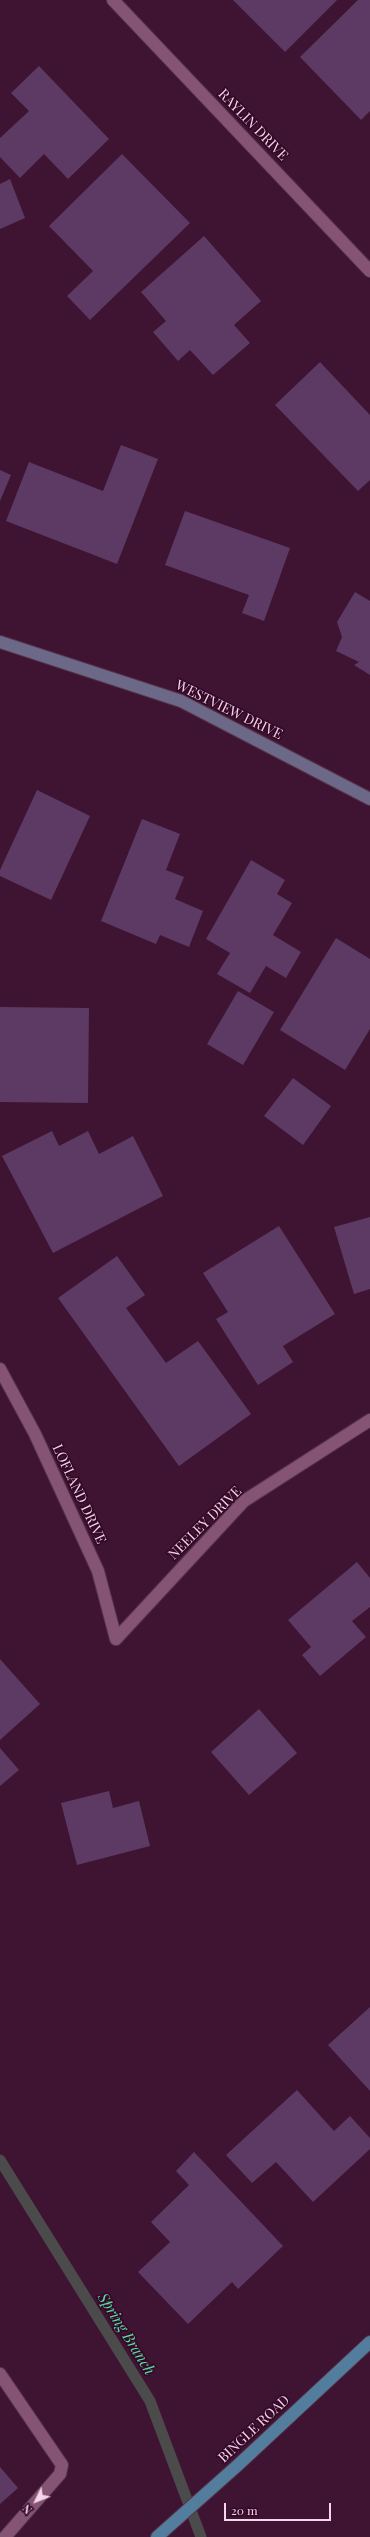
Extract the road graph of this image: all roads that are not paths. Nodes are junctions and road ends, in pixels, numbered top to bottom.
1 (114, 0) edge
2 (370, 271) edge
3 (0, 642) edge
4 (370, 799) edge
5 (0, 1369) edge
6 (370, 1420) edge
7 (116, 1639) joint
8 (370, 2342) edge
9 (0, 2374) edge
10 (5, 2537) edge
11 (158, 2537) edge

1 - 2 street, RAYLIN DRIVE
3 - 4 main road, WESTVIEW DRIVE
5 - 7 street, LOFLAND DRIVE
6 - 7 street, NEELEY DRIVE
8 - 11 main road, BINGLE ROAD
9 - 10 street

